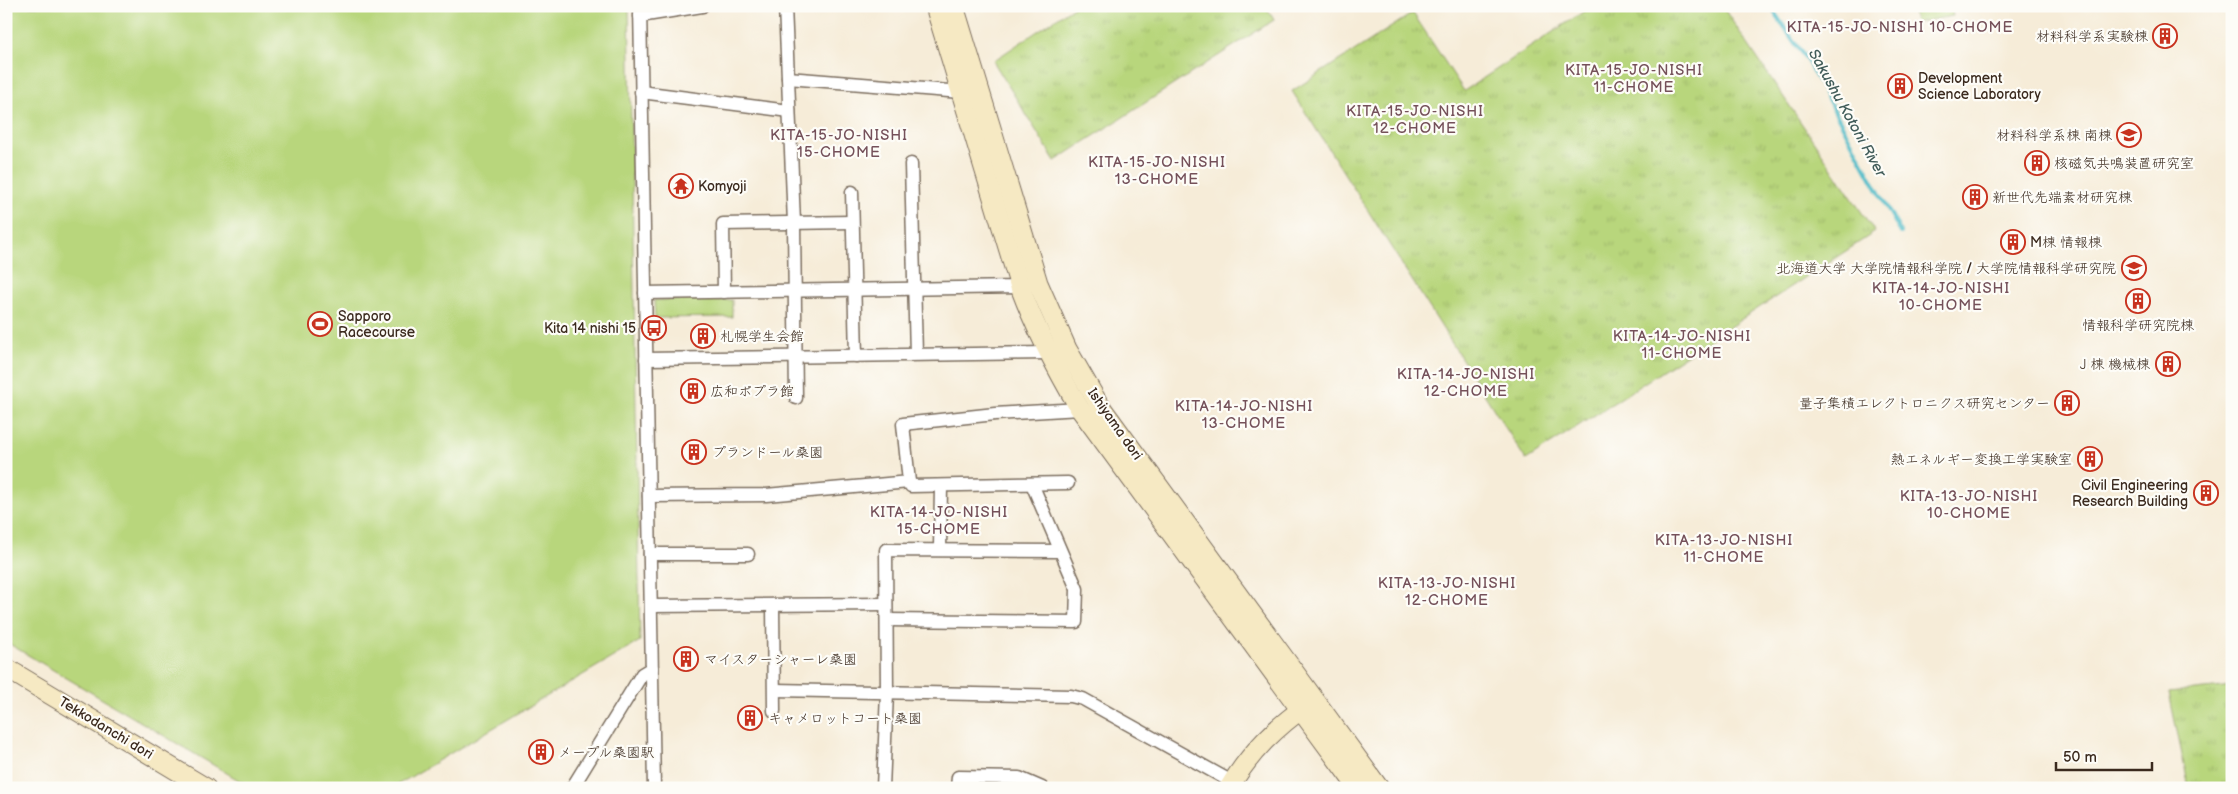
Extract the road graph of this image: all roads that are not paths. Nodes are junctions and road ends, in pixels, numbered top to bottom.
1 (702, 6) edge
2 (785, 6) edge
3 (930, 6) edge
4 (936, 6) edge
5 (954, 6) edge
6 (640, 11) edge
7 (788, 78) junction
8 (641, 92) junction
9 (961, 92) junction
10 (789, 111) junction
11 (911, 164) dead end
12 (852, 192) dead end
13 (852, 222) junction
14 (794, 223) junction
15 (1029, 285) junction
16 (856, 290) junction
17 (915, 290) junction
18 (795, 291) junction
19 (724, 292) junction
20 (645, 293) junction
21 (1049, 352) junction
22 (916, 354) junction
23 (795, 356) junction
24 (856, 356) junction
25 (646, 359) junction
26 (796, 398) dead end
27 (1080, 409) junction
28 (909, 482) junction
29 (1068, 483) dead end
30 (1032, 484) junction
31 (941, 486) junction
32 (649, 496) junction
33 (940, 549) junction
34 (1060, 551) junction
35 (650, 554) junction
36 (748, 554) dead end
37 (886, 604) junction
38 (773, 605) junction
39 (651, 606) junction
40 (887, 620) junction
41 (6, 668) edge
42 (652, 668) junction
43 (775, 690) junction
44 (887, 693) junction
45 (1308, 704) junction
46 (774, 711) dead end
47 (1231, 785) edge
48 (206, 788) edge
49 (572, 788) edge
50 (654, 788) edge
51 (883, 788) edge
52 (957, 788) edge
53 (1042, 788) edge
54 (1358, 788) edge
55 (1379, 788) edge

1 - 6 street
2 - 7 street
3 - 4 street
4 - 9 main road, Ishiyama dori
5 - 15 main road, Ishiyama dori
6 - 8 street
7 - 9 street
7 - 10 street
8 - 10 street
8 - 20 street
9 - 15 main road, Ishiyama dori
10 - 14 street
11 - 17 street
12 - 13 street
13 - 14 street
13 - 16 street
14 - 18 street
14 - 19 street
15 - 17 street
15 - 21 main road, Ishiyama dori
15 - 45 main road, Ishiyama dori
16 - 17 street
16 - 18 street
16 - 24 street
17 - 22 street
18 - 19 street
18 - 23 street
19 - 20 street
20 - 25 street
21 - 22 street
21 - 27 main road, Ishiyama dori
22 - 24 street
23 - 24 street
23 - 25 street
23 - 26 street
25 - 32 street
27 - 28 street
27 - 45 main road, Ishiyama dori
28 - 31 street
28 - 32 street
29 - 30 street
30 - 31 street
30 - 34 street
31 - 33 street
32 - 35 street
33 - 34 street
33 - 37 street
34 - 40 street
35 - 36 street
35 - 39 street
37 - 38 street
37 - 40 street
38 - 39 street
38 - 43 street
39 - 42 street
40 - 44 street
41 - 48 main road, Tekkodanchi dori
42 - 49 street
42 - 50 street
43 - 44 street
43 - 46 street
44 - 47 street
44 - 51 street
45 - 47 main road
45 - 54 main road, Ishiyama dori
45 - 55 main road, Ishiyama dori
52 - 53 street

